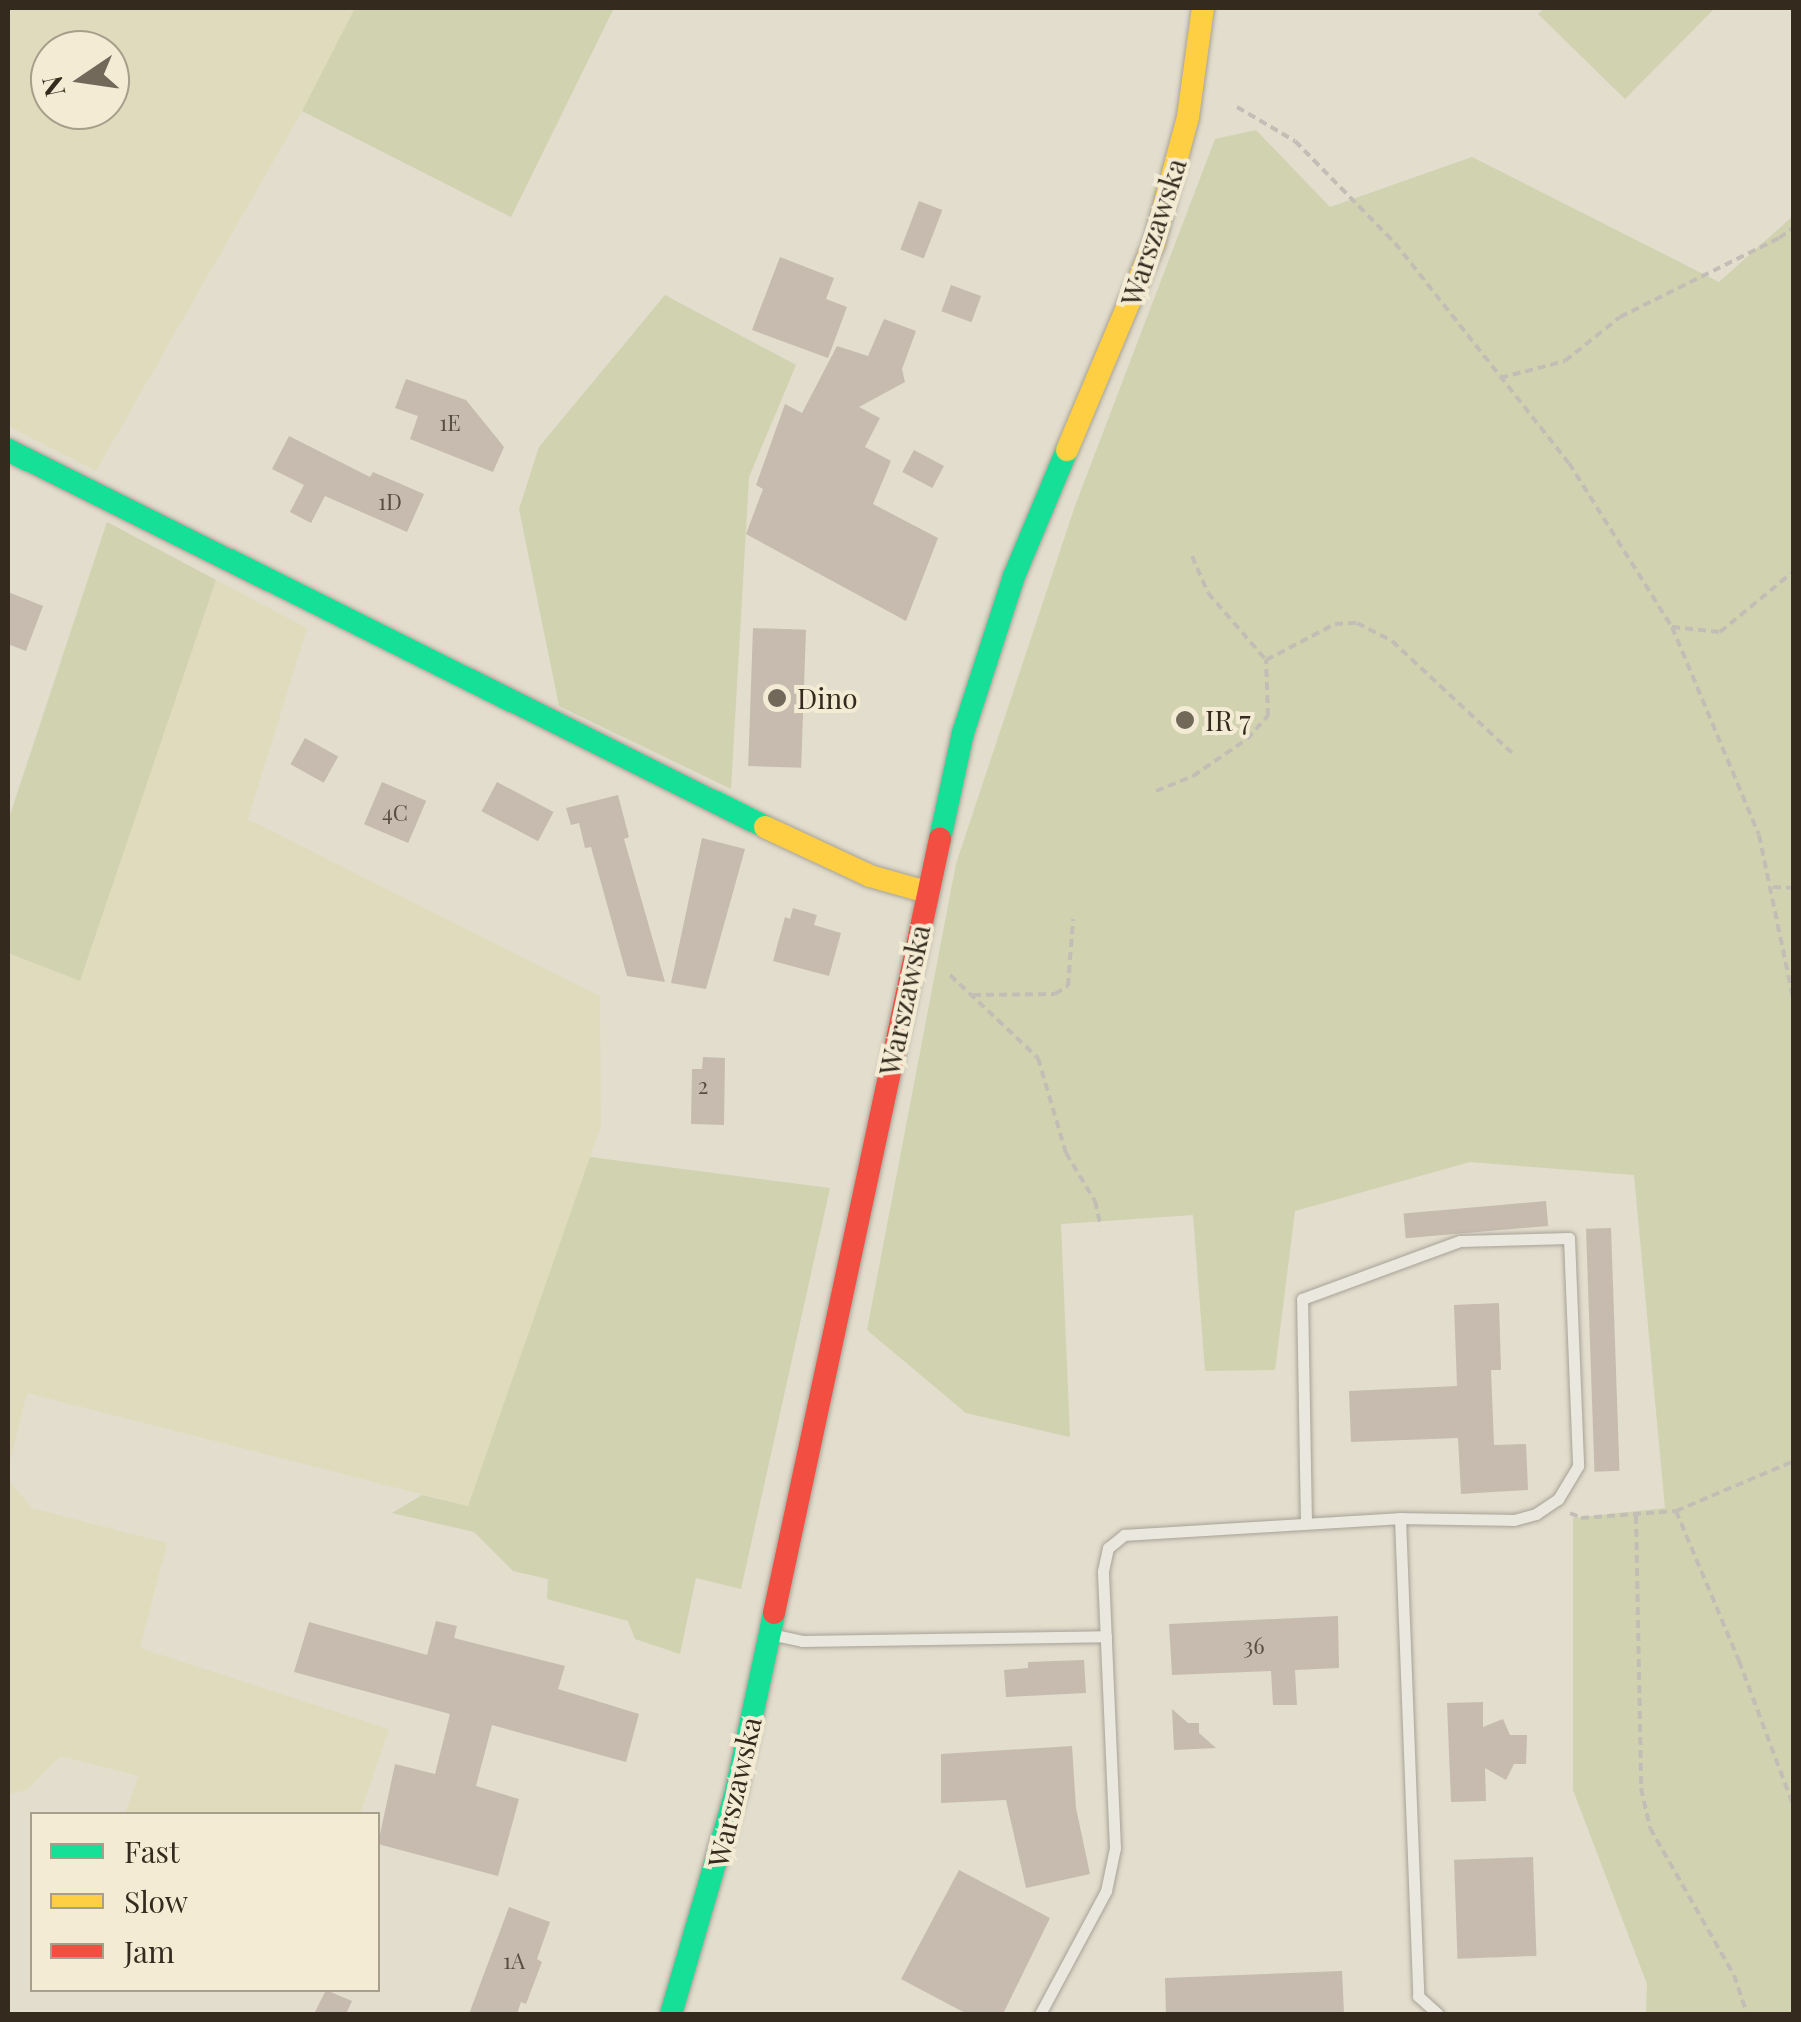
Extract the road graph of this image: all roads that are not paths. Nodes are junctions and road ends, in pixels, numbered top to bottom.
1 (1203, 8) edge
2 (8, 450) edge
3 (927, 892) junction
4 (1400, 1518) junction
5 (1306, 1523) junction
6 (770, 1634) junction
7 (1106, 1636) junction
8 (671, 2014) edge
9 (1040, 2014) edge
10 (1438, 2014) edge

1 - 3 main road, Warszawska
2 - 3 main road
3 - 6 main road, Warszawska
4 - 5 lane
4 - 5 lane
4 - 10 lane
5 - 7 lane
6 - 7 lane
6 - 8 main road, Warszawska
7 - 9 lane

